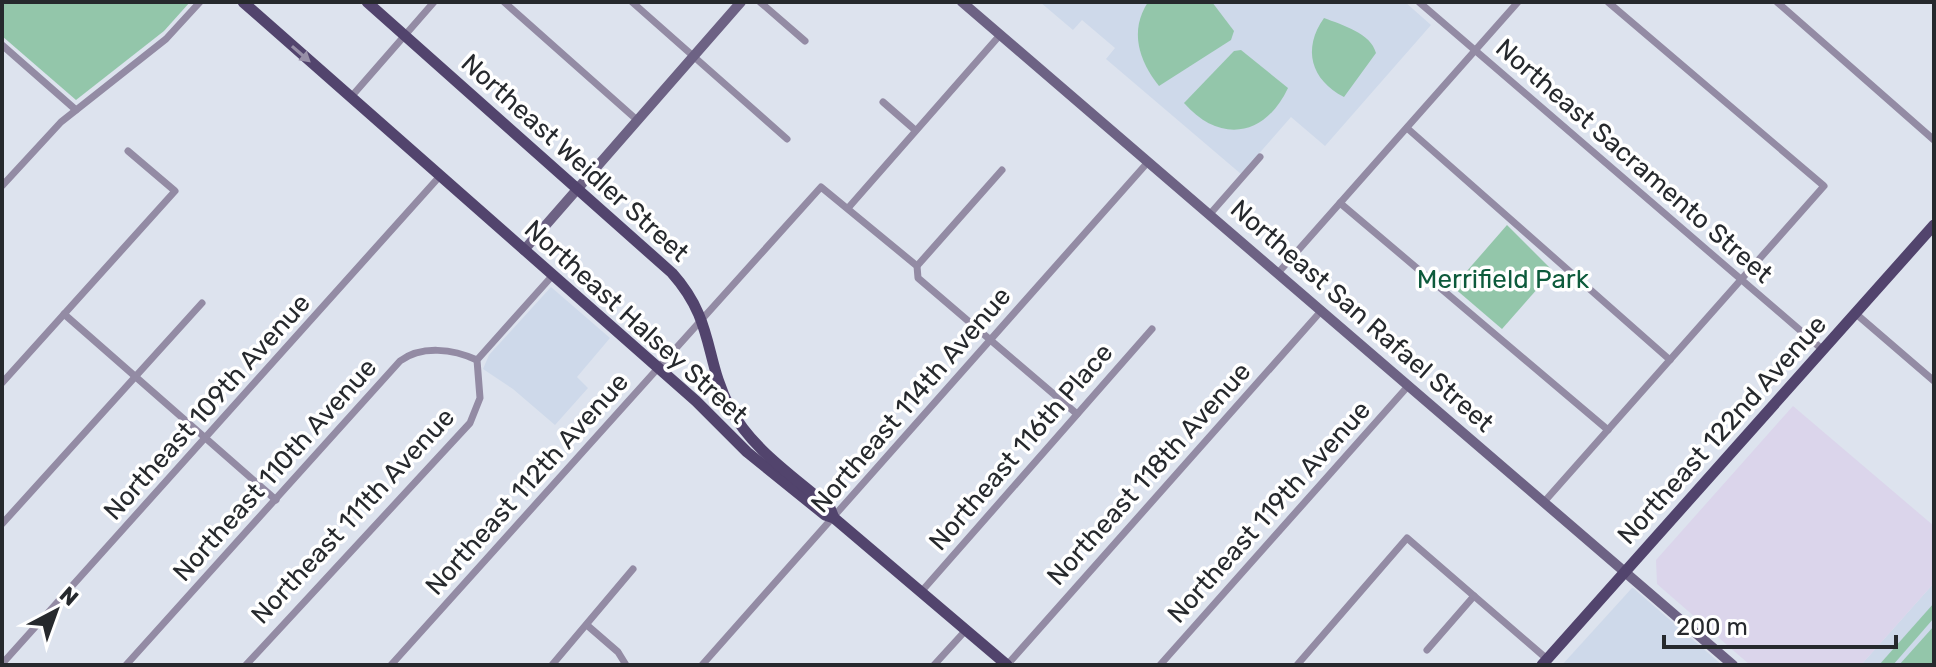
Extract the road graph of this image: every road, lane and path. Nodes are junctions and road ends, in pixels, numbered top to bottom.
1 (200, 2) edge
2 (243, 2) edge
3 (367, 2) edge
4 (434, 2) edge
5 (504, 2) edge
6 (632, 2) edge
7 (741, 2) edge
8 (760, 2) edge
9 (962, 2) edge
10 (1419, 2) edge
11 (1518, 2) edge
12 (1608, 2) edge
13 (1777, 2) edge
14 (1000, 35) junction
15 (405, 36) junction
16 (805, 41) dead end
17 (2, 45) edge
18 (1475, 51) junction
19 (693, 57) junction
20 (351, 97) junction
21 (883, 102) dead end
22 (76, 110) junction
23 (637, 120) junction
24 (1407, 128) junction
25 (915, 130) junction
26 (787, 139) dead end
27 (1934, 140) edge
28 (128, 151) dead end
29 (1260, 157) dead end
30 (1148, 162) junction
31 (1002, 170) dead end
32 (440, 176) junction
33 (2, 186) edge
34 (578, 188) junction
35 (1340, 203) junction
36 (849, 207) junction
37 (1210, 214) junction
38 (1934, 225) edge
39 (524, 250) junction
40 (917, 266) junction
41 (1278, 273) junction
42 (553, 275) junction
43 (1741, 279) junction
44 (202, 303) dead end
45 (1322, 310) junction
46 (1855, 313) junction
47 (64, 314) junction
48 (703, 319) junction
49 (1152, 329) dead end
50 (991, 340) junction
51 (1823, 350) junction
52 (477, 360) junction
53 (1670, 360) junction
54 (660, 369) junction
55 (135, 377) junction
56 (1934, 381) edge
57 (2, 383) edge
58 (1409, 385) junction
59 (1077, 414) junction
60 (1608, 430) junction
61 (206, 438) junction
62 (276, 500) junction
63 (1544, 502) junction
64 (834, 518) junction
65 (2, 524) edge
66 (633, 569) dead end
67 (1625, 572) junction
68 (921, 592) junction
69 (1474, 596) junction
70 (588, 626) junction
71 (966, 630) junction
72 (1427, 650) dead end
73 (1545, 662) edge
74 (2, 664) edge
75 (1299, 664) edge
76 (126, 665) edge
77 (246, 665) edge
78 (391, 665) edge
79 (552, 665) edge
80 (626, 665) edge
81 (702, 665) edge
82 (934, 665) edge
83 (1007, 665) edge
84 (1160, 665) edge
85 (1733, 665) edge

1 - 22 street
2 -> 20 main road, Northeast Halsey Street
3 - 15 main road, Northeast Weidler Street
4 - 15 street
5 - 23 street
6 - 19 street
7 - 19 street
8 - 16 street
9 - 14 street, Northeast San Rafael Street
10 - 18 street, Northeast Sacramento Street
11 - 18 street
12 - 43 street
13 - 27 street
14 - 25 street
14 - 30 street, Northeast San Rafael Street
15 - 20 street
15 - 34 main road, Northeast Weidler Street
17 - 22 street
18 - 24 street
18 - 43 street, Northeast Sacramento Street
19 - 23 street
19 - 26 street
20 - 32 main road, Northeast Halsey Street
21 - 25 street
22 - 33 street
23 - 34 street
24 - 35 street
24 - 53 street
25 - 36 street
28 - 47 street
29 - 37 street
30 - 37 street, Northeast San Rafael Street
30 - 50 street, Northeast 114th Avenue
31 - 40 street
32 - 39 main road, Northeast Halsey Street
32 - 61 street, Northeast 109th Avenue
34 - 39 street
34 - 48 main road, Northeast Weidler Street
35 - 41 street
35 - 60 street
36 - 40 street
36 - 48 street, Northeast 112th Avenue
37 - 41 street, Northeast San Rafael Street
38 - 46 main road, Northeast 122nd Avenue
39 - 42 main road, Northeast Halsey Street
40 - 50 street
41 - 45 street, Northeast San Rafael Street
42 - 52 street
42 - 54 main road, Northeast Halsey Street
43 - 51 street, Northeast Sacramento Street
43 - 53 street
44 - 55 street
45 - 58 street, Northeast San Rafael Street
45 - 83 street, Northeast 118th Avenue
46 - 51 main road, Northeast 122nd Avenue
46 - 56 street
47 - 55 street
47 - 57 street
48 - 54 street, Northeast 112th Avenue
48 - 64 main road, Northeast Weidler Street
49 - 59 street, Northeast 116th Place
50 - 59 street
50 - 64 street, Northeast 114th Avenue
51 - 67 main road, Northeast 122nd Avenue
52 - 62 street, Northeast 110th Avenue
52 - 77 street, Northeast 111th Avenue
53 - 60 street
54 - 64 main road, Northeast Halsey Street
54 - 78 street, Northeast 112th Avenue
55 - 61 street
55 - 65 street
58 - 63 street, Northeast San Rafael Street
58 - 84 street, Northeast 119th Avenue
59 - 68 street, Northeast 116th Place
60 - 63 street
61 - 62 street
61 - 74 street, Northeast 109th Avenue
62 - 76 street, Northeast 110th Avenue
63 - 67 street, Northeast San Rafael Street
64 - 68 main road, Northeast Halsey Street
64 - 81 street, Northeast 114th Avenue
66 - 70 street
67 - 73 main road, Northeast 122nd Avenue
67 - 85 street, Northeast San Rafael Street
68 - 71 main road, Northeast Halsey Street
69 - 72 street
69 - 73 street
69 - 75 street
70 - 79 street
70 - 80 street
71 - 82 street
71 - 83 main road, Northeast Halsey Street

